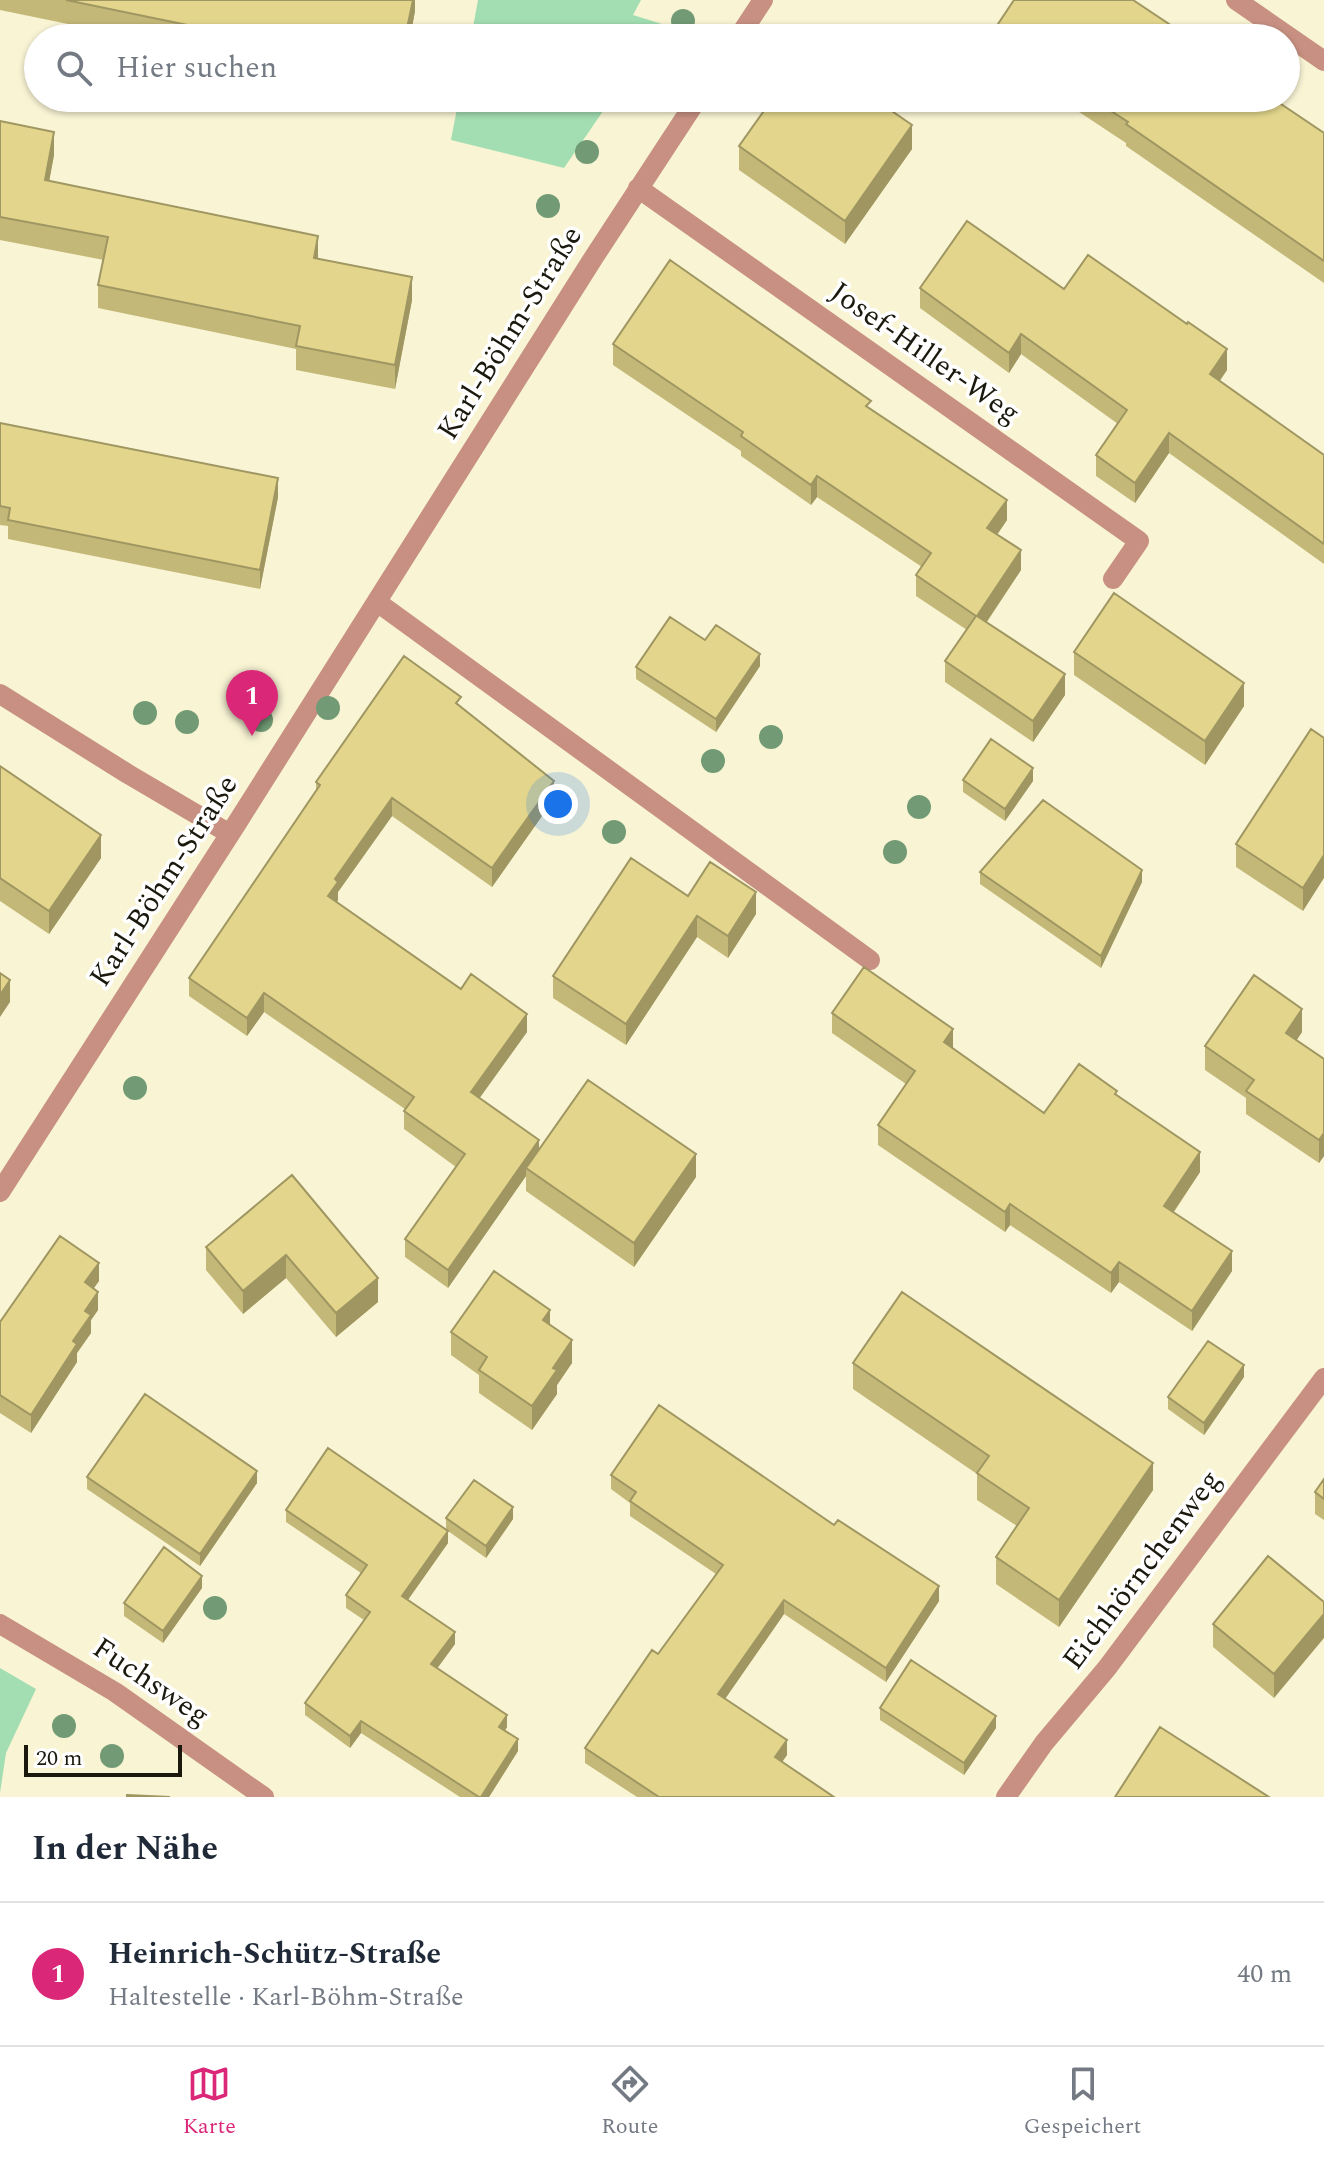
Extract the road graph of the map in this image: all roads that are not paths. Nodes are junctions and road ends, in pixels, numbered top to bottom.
1 (763, 0) edge
2 (1236, 0) edge
3 (747, 24) edge
4 (1271, 24) edge
5 (1300, 44) edge
6 (1324, 61) edge
7 (689, 112) edge
8 (638, 188) junction
9 (1113, 579) dead end
10 (377, 602) junction
11 (0, 694) edge
12 (230, 834) junction
13 (870, 960) dead end
14 (0, 1192) edge
15 (1324, 1378) edge
16 (0, 1624) edge
17 (264, 1797) edge
18 (1006, 1797) edge

1 - 3 street
2 - 4 street
5 - 6 street
7 - 8 street, Karl-Böhm-Straße
8 - 9 street, Josef-Hiller-Weg
8 - 10 street, Karl-Böhm-Straße
10 - 12 street, Karl-Böhm-Straße
10 - 13 street
11 - 12 street
12 - 14 street, Karl-Böhm-Straße
15 - 18 street, Eichhörnchenweg
16 - 17 street, Fuchsweg

